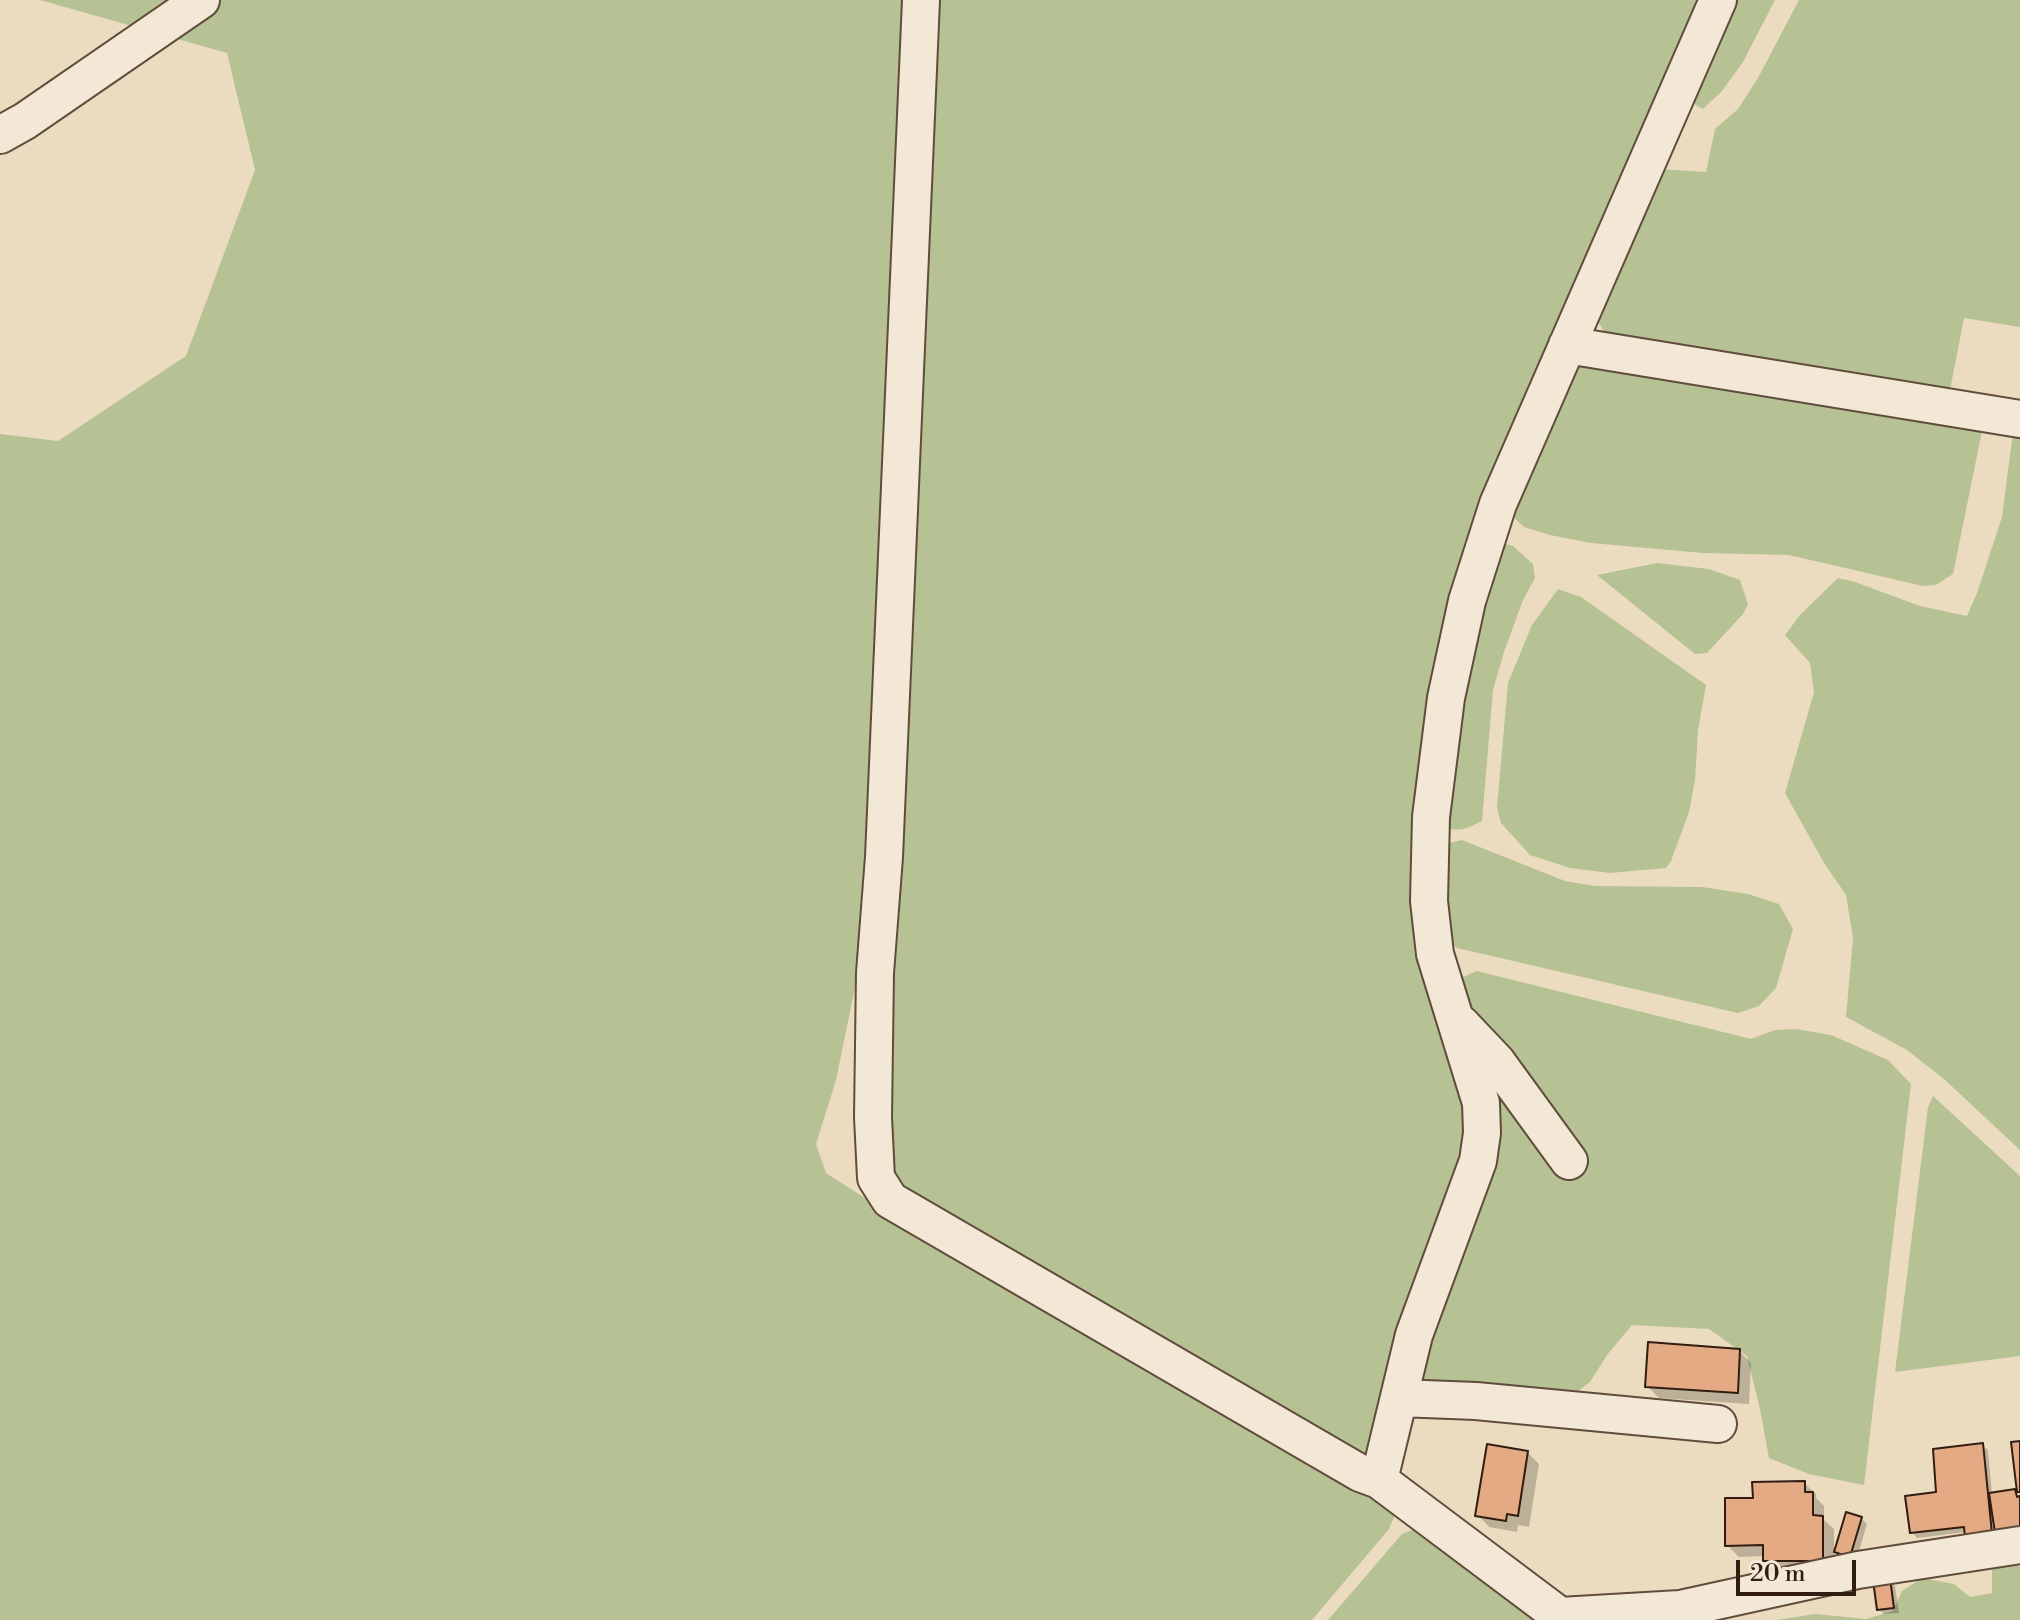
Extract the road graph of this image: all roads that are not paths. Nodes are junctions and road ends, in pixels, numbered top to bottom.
1 (201, 0) edge
2 (921, 0) edge
3 (1718, 0) edge
4 (0, 135) edge
5 (1567, 345) junction
6 (2020, 419) edge
7 (1455, 1018) junction
8 (1569, 1161) dead end
9 (1399, 1398) junction
10 (1718, 1424) dead end
11 (1379, 1480) junction
12 (2020, 1545) edge

1 - 4 street
2 - 11 street
3 - 5 street
5 - 6 street
5 - 7 street
7 - 8 street
7 - 9 street
9 - 10 street
9 - 11 street
11 - 12 street

